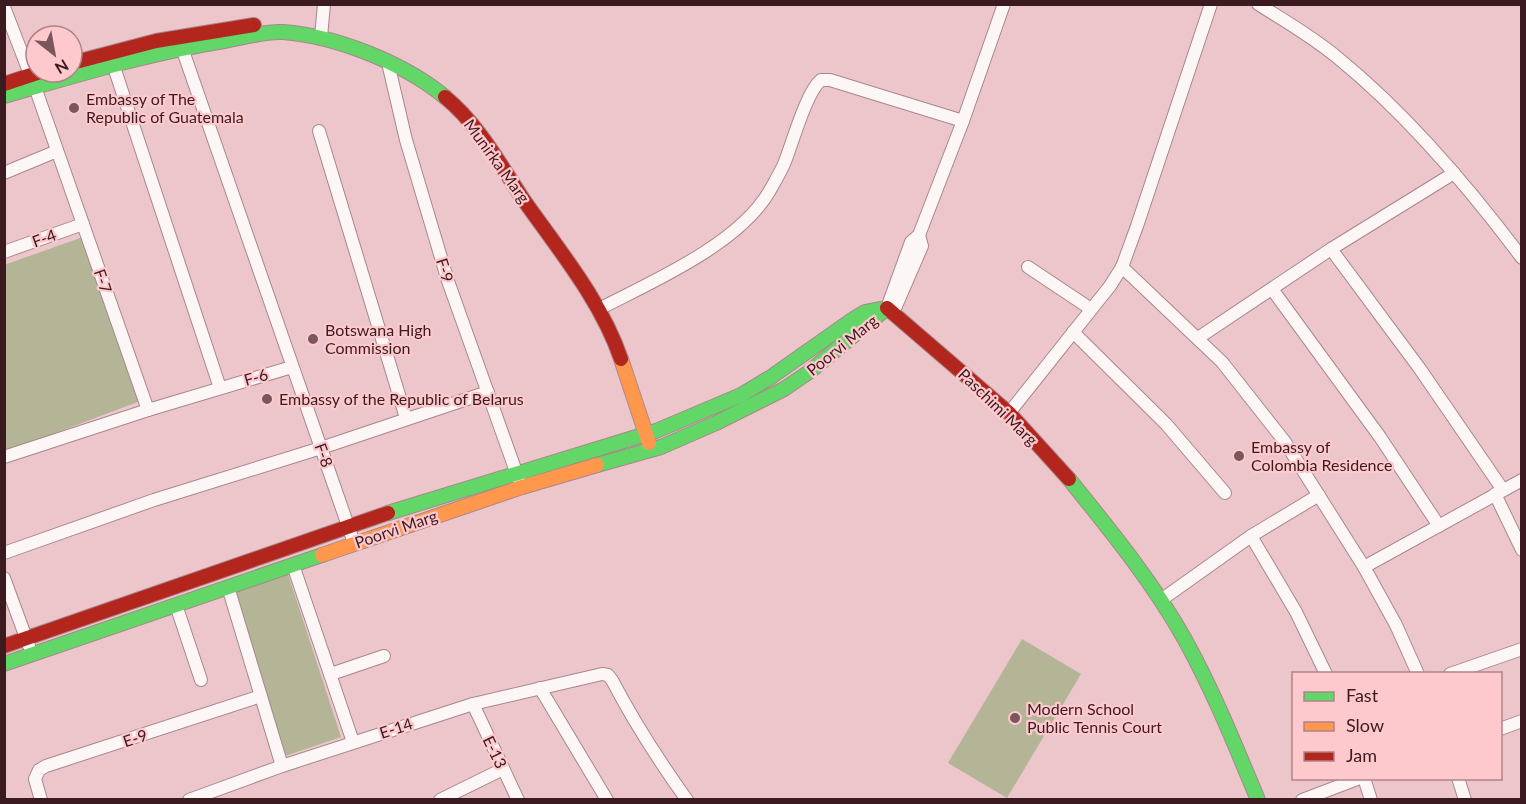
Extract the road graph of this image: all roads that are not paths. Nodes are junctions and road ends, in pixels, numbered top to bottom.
1 (324, 4) edge
2 (1004, 4) edge
3 (1211, 4) edge
4 (1258, 4) edge
5 (4, 7) edge
6 (322, 32) junction
7 (182, 48) junction
8 (24, 53) edge
9 (84, 60) edge
10 (388, 63) junction
11 (113, 64) junction
12 (84, 69) edge
13 (24, 80) edge
14 (4, 84) edge
15 (25, 84) edge
16 (37, 84) edge
17 (4, 96) edge
18 (963, 122) junction
19 (319, 131) dead end
20 (57, 151) junction
21 (4, 173) edge
22 (1454, 173) junction
23 (83, 224) junction
24 (1331, 249) junction
25 (4, 252) edge
26 (1521, 258) edge
27 (1028, 267) dead end
28 (1122, 267) junction
29 (1272, 289) junction
30 (605, 306) junction
31 (1091, 309) junction
32 (890, 310) junction
33 (1072, 332) junction
34 (1198, 338) junction
35 (292, 367) junction
36 (220, 388) junction
37 (488, 392) junction
38 (148, 410) junction
39 (1009, 413) junction
40 (406, 418) junction
41 (652, 433) junction
42 (321, 448) junction
43 (656, 448) junction
44 (4, 457) edge
45 (517, 472) junction
46 (1521, 480) edge
47 (522, 487) junction
48 (1499, 492) junction
49 (1225, 493) dead end
50 (1319, 495) junction
51 (349, 525) junction
52 (1439, 526) junction
53 (1251, 536) junction
54 (354, 543) junction
55 (1521, 550) edge
56 (4, 554) edge
57 (293, 565) junction
58 (1364, 567) junction
59 (4, 578) edge
60 (228, 587) junction
61 (1161, 600) junction
62 (176, 605) junction
63 (27, 639) junction
64 (4, 646) edge
65 (1521, 649) edge
66 (32, 656) junction
67 (384, 656) dead end
68 (4, 664) edge
69 (1325, 672) edge
70 (1417, 672) edge
71 (1456, 672) edge
72 (331, 674) junction
73 (201, 680) dead end
74 (540, 688) junction
75 (261, 696) junction
76 (473, 704) junction
77 (1521, 721) edge
78 (1502, 728) edge
79 (353, 742) junction
80 (282, 766) junction
81 (503, 769) junction
82 (1357, 780) edge
83 (1363, 780) edge
84 (1459, 780) edge
85 (193, 799) edge
86 (41, 800) edge
87 (440, 800) edge
88 (518, 800) edge
89 (607, 800) edge
90 (687, 800) edge
91 (1258, 800) edge
92 (1302, 800) edge
93 (1371, 800) edge
94 (1465, 800) edge

1 - 6 street
2 - 18 street
3 - 28 street
4 - 22 street
5 - 8 street, F-7
6 - 7 main road, Munirka Marg
6 - 9 main road, Munirka Marg
6 - 10 main road, Munirka Marg
6 - 30 main road, Munirka Marg
7 - 11 main road, Munirka Marg
7 - 35 street, F-8
10 - 37 street, F-9
10 - 41 main road, Munirka Marg
11 - 12 main road, Munirka Marg
11 - 36 street
13 - 14 main road, Munirka Marg
15 - 17 main road, Munirka Marg
16 - 20 street, F-7
18 - 30 street
18 - 32 street
19 - 40 street
20 - 21 street
20 - 23 street, F-7
22 - 24 street
22 - 26 street
23 - 25 street, F-4
23 - 38 street, F-7
24 - 29 street
24 - 48 street
27 - 31 street
28 - 31 street
28 - 34 street
29 - 34 street
29 - 52 street
30 - 41 main road, Munirka Marg
31 - 33 street
32 - 39 main road, Paschimi Marg
32 - 41 main road, Poorvi Marg
32 - 43 main road, Poorvi Marg
33 - 39 street
33 - 49 street
34 - 50 street
35 - 36 street, F-6
35 - 42 street, F-8
36 - 38 street, F-6
37 - 40 street
37 - 45 street, F-9
38 - 44 street, F-6
39 - 61 main road, Paschimi Marg
40 - 42 street
41 - 43 main road, Munirka Marg
41 - 45 main road, Poorvi Marg
42 - 51 street, F-8
42 - 56 street
43 - 47 main road, Poorvi Marg
45 - 47 street, F-9
45 - 51 main road, Poorvi Marg
46 - 48 street
47 - 54 main road, Poorvi Marg
48 - 52 street
48 - 55 street
50 - 53 street
50 - 58 street
51 - 54 street, F-8
51 - 63 main road, Poorvi Marg
52 - 58 street
53 - 61 street
53 - 69 street
54 - 57 main road, Poorvi Marg
57 - 60 main road, Poorvi Marg
57 - 72 street
58 - 70 street
59 - 63 street
60 - 62 main road, Poorvi Marg
60 - 75 street
61 - 91 main road, Paschimi Marg
62 - 66 main road, Poorvi Marg
62 - 73 street
63 - 64 main road, Poorvi Marg
63 - 66 street
65 - 71 street
66 - 68 main road, Poorvi Marg
67 - 72 street
72 - 79 street
74 - 76 street, E-14
74 - 89 street
74 - 90 street, E-14
75 - 80 street
75 - 86 street, E-9
76 - 79 street, E-14
76 - 81 street, E-13
77 - 78 street
79 - 80 street, E-14
80 - 85 street, E-14
81 - 87 street
81 - 88 street, E-13
82 - 92 street
83 - 93 street
84 - 94 street

